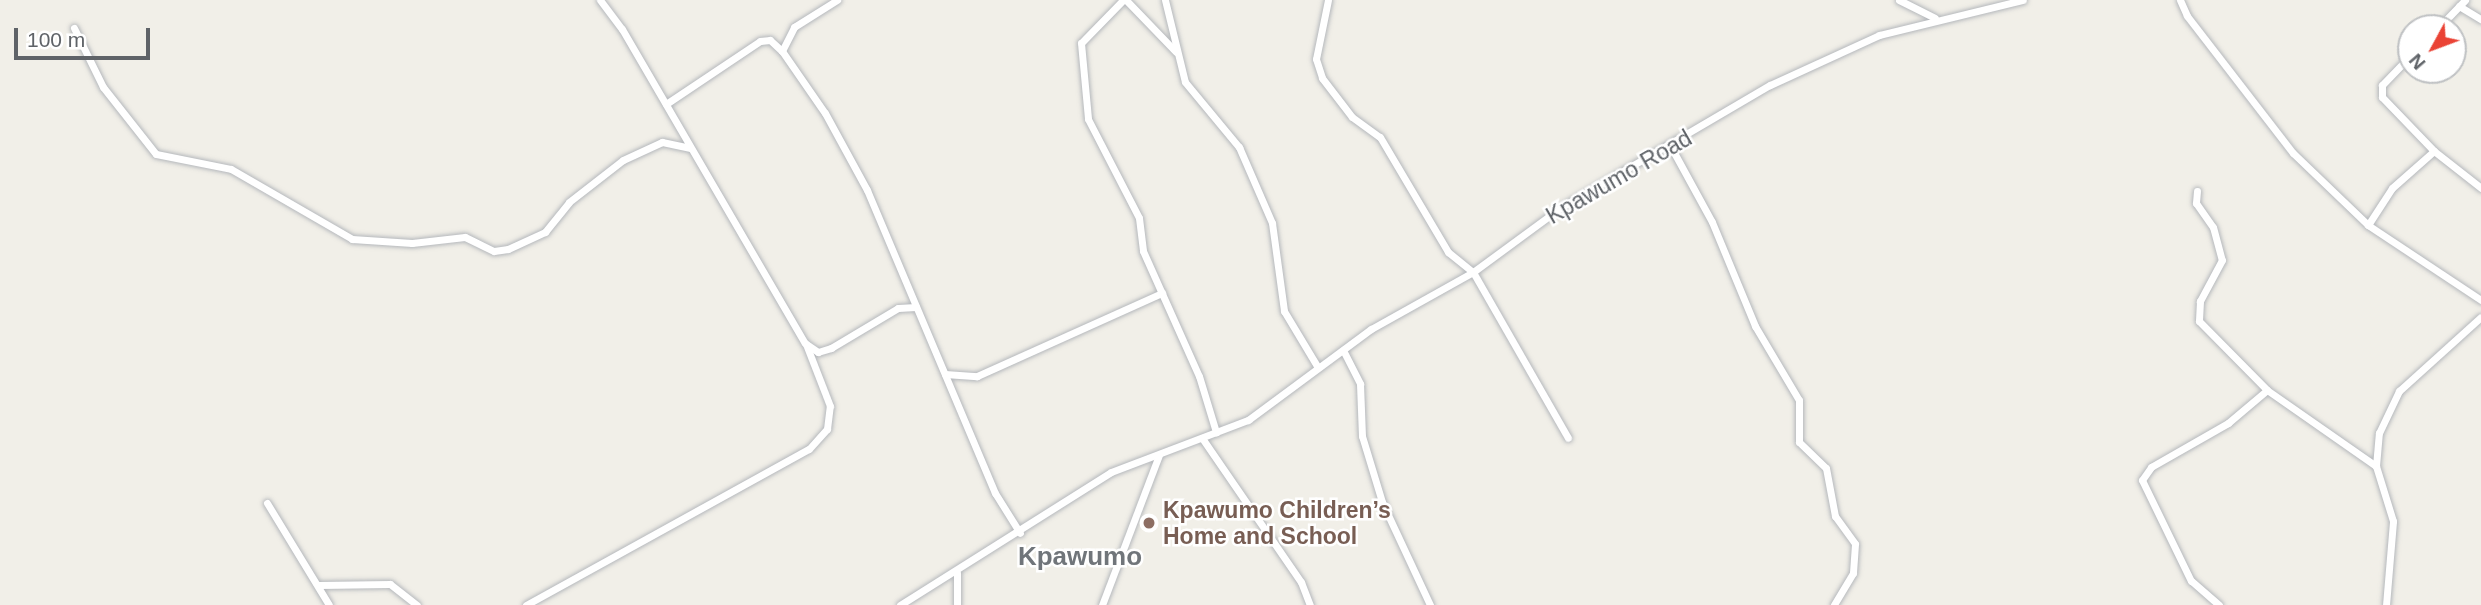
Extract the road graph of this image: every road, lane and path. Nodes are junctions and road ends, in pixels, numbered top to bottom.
1 (600, 0) edge
2 (837, 0) edge
3 (1124, 0) edge
4 (1165, 0) edge
5 (1328, 0) edge
6 (1899, 0) edge
7 (2023, 0) edge
8 (2180, 0) edge
9 (2462, 3) edge
10 (1935, 18) junction
11 (2481, 19) edge
12 (74, 28) dead end
13 (782, 51) junction
14 (1177, 52) junction
15 (2397, 69) edge
16 (666, 104) junction
17 (1671, 147) junction
18 (690, 148) junction
19 (2434, 151) junction
20 (2481, 188) edge
21 (2197, 191) dead end
22 (2368, 225) junction
23 (1473, 272) junction
24 (1162, 293) junction
25 (2481, 300) edge
26 (916, 306) junction
27 (2481, 317) edge
28 (805, 343) junction
29 (1343, 350) junction
30 (1317, 366) junction
31 (946, 374) junction
32 (2267, 390) junction
33 (1216, 432) junction
34 (1202, 438) junction
35 (1568, 438) dead end
36 (1159, 455) junction
37 (2376, 466) junction
38 (267, 503) dead end
39 (1020, 533) junction
40 (957, 573) junction
41 (319, 585) junction
42 (329, 605) edge
43 (417, 605) edge
44 (526, 605) edge
45 (901, 605) edge
46 (957, 605) edge
47 (1102, 605) edge
48 (1310, 605) edge
49 (1430, 605) edge
50 (1834, 605) edge
51 (2219, 605) edge
52 (2386, 605) edge

1 - 16 street
2 - 13 street
3 - 14 street
3 - 24 street
4 - 14 street
5 - 23 street
6 - 10 street
7 - 10 street, Kpawumo Road
8 - 22 street
9 - 11 street
10 - 17 street, Kpawumo Road
12 - 18 street
13 - 16 street
13 - 26 street
14 - 30 street
15 - 19 street
16 - 18 street
17 - 23 street, Kpawumo Road
17 - 50 street
18 - 28 street
19 - 20 street
19 - 22 street
21 - 32 street
22 - 25 street
23 - 29 street, Kpawumo Road
23 - 35 street
24 - 31 street
24 - 33 street
26 - 28 street
26 - 31 street
27 - 37 street
28 - 44 street
29 - 30 street, Kpawumo Road
29 - 49 street
30 - 33 street, Kpawumo Road
31 - 39 street
32 - 37 street
32 - 51 street
33 - 34 street, Kpawumo Road
34 - 36 street, Kpawumo Road
34 - 48 street
36 - 39 street, Kpawumo Road
36 - 47 street
37 - 52 street
38 - 41 street
39 - 40 street, Kpawumo Road
40 - 45 street, Kpawumo Road
40 - 46 street
41 - 42 street
41 - 43 street

